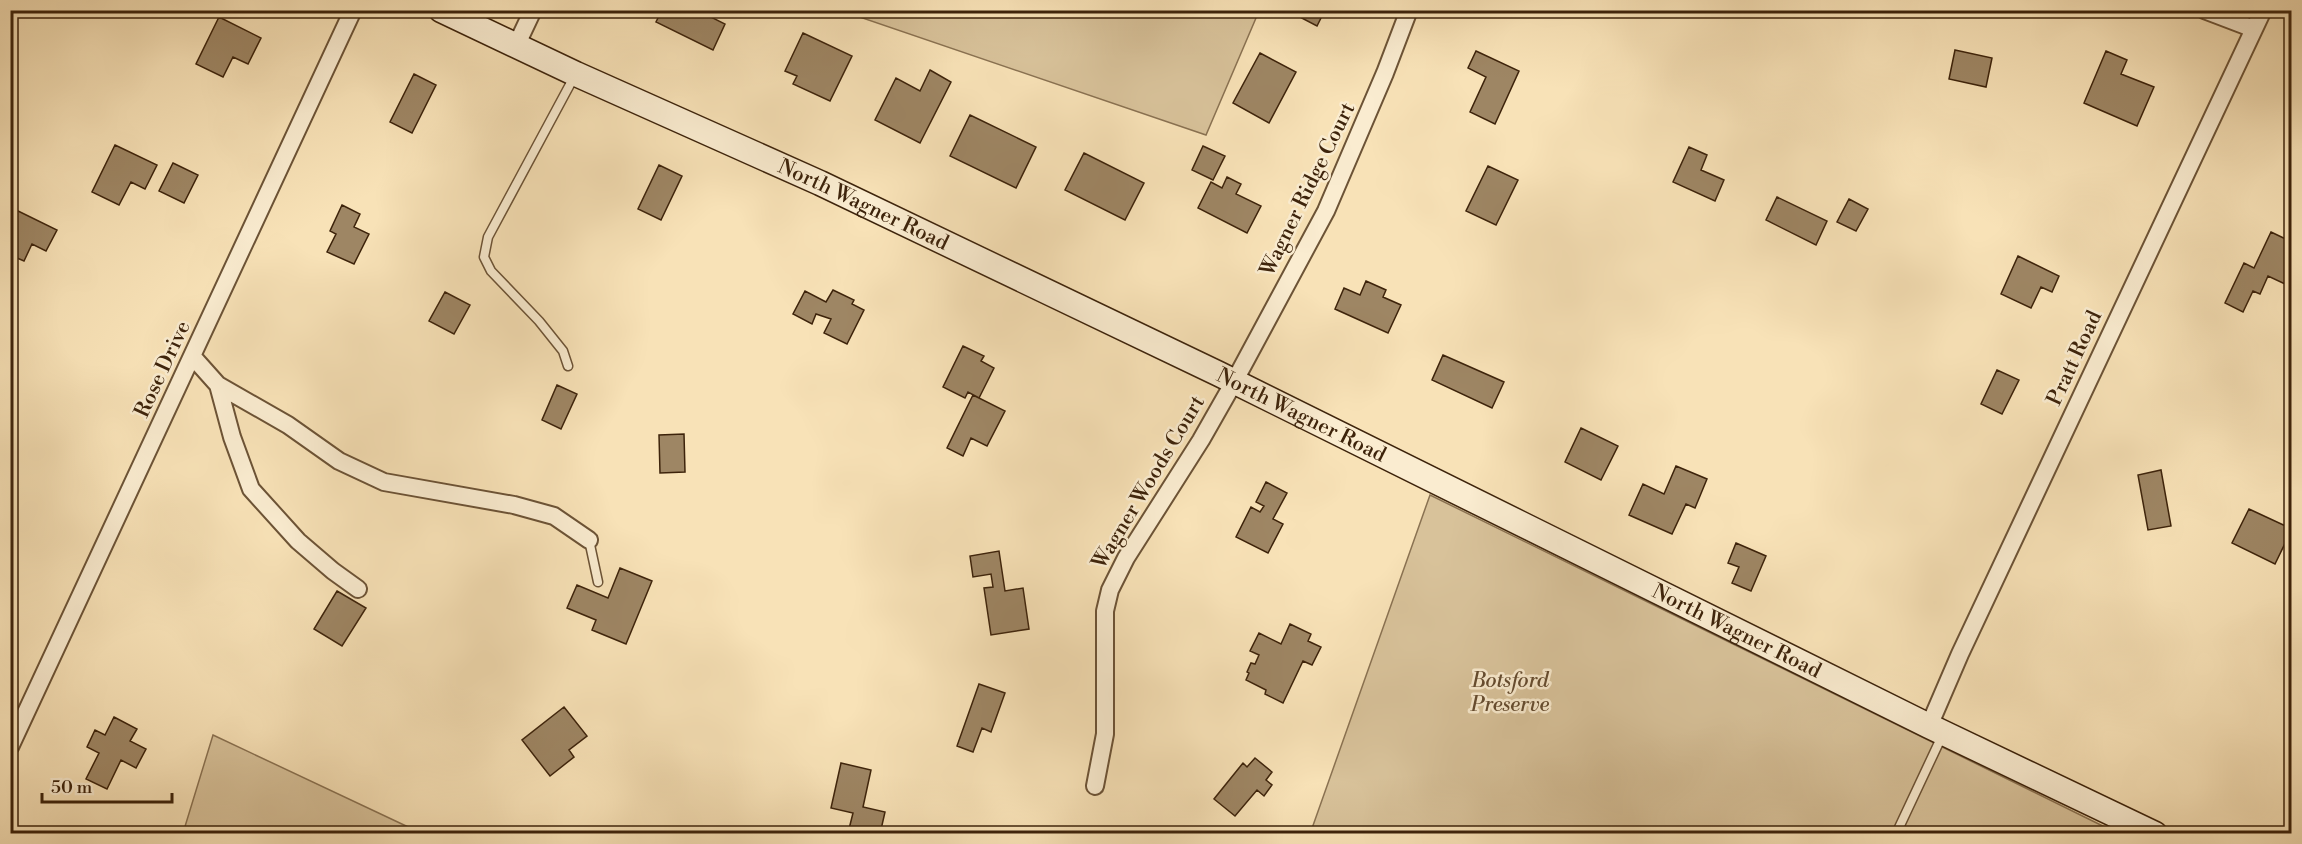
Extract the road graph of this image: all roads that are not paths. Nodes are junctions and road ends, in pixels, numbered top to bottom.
1 (353, 10) edge
2 (441, 10) edge
3 (532, 10) edge
4 (1409, 10) edge
5 (2204, 10) edge
6 (2263, 10) edge
7 (2254, 29) junction
8 (516, 46) junction
9 (576, 74) junction
10 (193, 357) junction
11 (568, 366) dead end
12 (1234, 382) junction
13 (218, 385) junction
14 (589, 540) joint
15 (598, 582) dead end
16 (358, 589) dead end
17 (1936, 729) junction
18 (10, 747) edge
19 (1095, 786) dead end
20 (1896, 834) edge
21 (2155, 834) edge

1 - 10 street, Rose Drive
2 - 8 main road, North Wagner Road
3 - 8 street
4 - 12 street, Wagner Ridge Court
5 - 7 street
6 - 7 street, Pratt Road
7 - 17 street, Pratt Road
8 - 9 main road, North Wagner Road
9 - 11 lane
9 - 12 main road, North Wagner Road
10 - 13 street
10 - 18 street, Rose Drive
12 - 17 main road, North Wagner Road
12 - 19 street, Wagner Woods Court
13 - 14 street
13 - 16 street
14 - 15 lane
17 - 20 lane
17 - 21 main road, North Wagner Road

